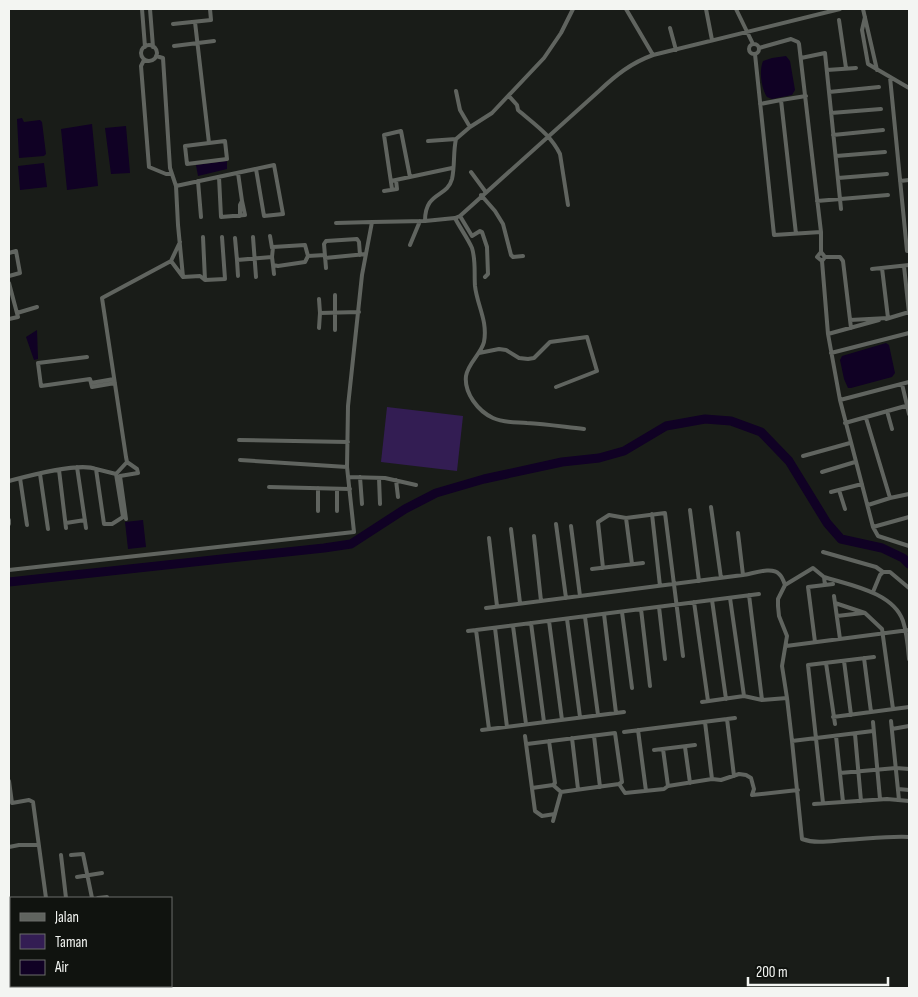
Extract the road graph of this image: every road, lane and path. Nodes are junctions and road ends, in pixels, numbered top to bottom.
1 (142, 9) edge
2 (150, 9) edge
3 (210, 9) edge
4 (572, 9) edge
5 (626, 9) edge
6 (706, 9) edge
7 (736, 9) edge
8 (840, 9) edge
9 (863, 9) edge
10 (865, 17) junction
11 (839, 20) dead end
12 (195, 22) junction
13 (173, 24) dead end
14 (670, 28) dead end
15 (746, 32) junction
16 (712, 40) junction
17 (214, 41) dead end
18 (198, 43) junction
19 (753, 44) junction
20 (174, 46) dead end
21 (145, 47) junction
22 (153, 47) junction
23 (759, 48) junction
24 (676, 50) junction
25 (755, 54) junction
26 (653, 55) junction
27 (156, 56) junction
28 (801, 58) junction
29 (144, 60) junction
30 (846, 68) junction
31 (856, 68) dead end
32 (827, 70) junction
33 (877, 70) junction
34 (890, 77) junction
35 (879, 87) dead end
36 (909, 88) edge
37 (456, 91) dead end
38 (829, 92) junction
39 (508, 96) junction
40 (806, 96) junction
41 (782, 100) junction
42 (760, 104) junction
43 (881, 109) dead end
44 (831, 113) junction
45 (470, 127) junction
46 (883, 130) dead end
47 (834, 135) junction
48 (549, 136) junction
49 (456, 139) junction
50 (428, 141) dead end
51 (209, 143) junction
52 (885, 152) dead end
53 (836, 156) junction
54 (452, 168) junction
55 (256, 169) junction
56 (471, 172) dead end
57 (238, 173) junction
58 (172, 174) junction
59 (887, 174) dead end
60 (219, 177) junction
61 (410, 177) junction
62 (838, 178) junction
63 (909, 180) edge
64 (198, 181) junction
65 (393, 181) junction
66 (900, 181) junction
67 (176, 186) junction
68 (384, 191) dead end
69 (485, 191) junction
70 (481, 195) junction
71 (888, 195) dead end
72 (840, 200) junction
73 (818, 201) junction
74 (568, 205) dead end
75 (841, 209) dead end
76 (460, 216) junction
77 (201, 217) dead end
78 (454, 218) junction
79 (423, 221) junction
80 (372, 222) junction
81 (336, 223) dead end
82 (821, 232) junction
83 (796, 234) junction
84 (253, 236) dead end
85 (270, 236) dead end
86 (203, 237) dead end
87 (222, 237) dead end
88 (235, 238) dead end
89 (180, 242) junction
90 (410, 245) dead end
91 (272, 248) junction
92 (909, 251) edge
93 (821, 252) junction
94 (9, 253) edge
95 (366, 254) junction
96 (360, 255) junction
97 (308, 256) junction
98 (523, 256) dead end
99 (272, 257) junction
100 (325, 257) junction
101 (826, 257) junction
102 (254, 259) junction
103 (172, 260) junction
104 (237, 260) junction
105 (822, 261) junction
106 (273, 265) junction
107 (909, 265) edge
108 (904, 266) junction
109 (326, 268) dead end
110 (882, 268) junction
111 (872, 269) dead end
112 (274, 274) dead end
113 (9, 276) edge
114 (238, 276) dead end
115 (256, 276) dead end
116 (184, 277) junction
117 (485, 277) dead end
118 (206, 280) junction
119 (9, 283) edge
120 (335, 295) dead end
121 (319, 299) dead end
122 (37, 307) dead end
123 (359, 312) junction
124 (909, 312) edge
125 (17, 313) junction
126 (320, 313) junction
127 (336, 313) junction
128 (888, 318) junction
129 (9, 319) edge
130 (850, 320) junction
131 (319, 328) dead end
132 (850, 328) junction
133 (335, 330) dead end
134 (909, 333) edge
135 (828, 334) junction
136 (831, 353) junction
137 (478, 354) junction
138 (87, 356) dead end
139 (115, 381) junction
140 (909, 382) edge
141 (902, 384) junction
142 (556, 387) dead end
143 (840, 400) junction
144 (908, 406) edge
145 (887, 411) junction
146 (909, 414) edge
147 (866, 418) junction
148 (845, 423) junction
149 (892, 428) dead end
150 (584, 429) dead end
151 (239, 440) dead end
152 (348, 442) junction
153 (850, 443) junction
154 (803, 456) dead end
155 (240, 460) dead end
156 (127, 462) junction
157 (855, 462) junction
158 (77, 467) junction
159 (348, 467) junction
160 (96, 469) junction
161 (59, 470) junction
162 (822, 472) dead end
163 (40, 474) junction
164 (118, 476) junction
165 (348, 477) junction
166 (360, 477) junction
167 (20, 478) junction
168 (379, 478) junction
169 (396, 480) junction
170 (9, 481) edge
171 (862, 484) junction
172 (416, 485) dead end
173 (269, 487) dead end
174 (318, 488) junction
175 (337, 488) junction
176 (350, 489) junction
177 (839, 490) junction
178 (831, 492) dead end
179 (909, 494) edge
180 (398, 497) dead end
181 (890, 498) junction
182 (362, 504) dead end
183 (380, 504) dead end
184 (868, 505) junction
185 (711, 507) dead end
186 (845, 509) dead end
187 (690, 510) dead end
188 (318, 511) dead end
189 (337, 511) dead end
190 (652, 514) junction
191 (626, 518) junction
192 (909, 518) edge
193 (126, 519) dead end
194 (85, 520) junction
195 (556, 524) dead end
196 (27, 525) dead end
197 (571, 526) dead end
198 (873, 527) junction
199 (86, 528) dead end
200 (48, 529) dead end
201 (511, 529) dead end
202 (738, 533) dead end
203 (534, 536) dead end
204 (489, 538) dead end
205 (908, 544) edge
206 (823, 552) dead end
207 (643, 563) dead end
208 (632, 564) junction
209 (603, 568) junction
210 (592, 569) dead end
211 (9, 570) edge
212 (883, 572) junction
213 (743, 575) junction
214 (824, 577) junction
215 (720, 578) junction
216 (699, 581) junction
217 (674, 584) junction
218 (833, 584) dead end
219 (785, 585) junction
220 (825, 585) junction
221 (660, 586) junction
222 (909, 588) edge
223 (873, 592) junction
224 (759, 594) dead end
225 (749, 595) junction
226 (580, 596) junction
227 (834, 596) dead end
228 (566, 598) junction
229 (730, 598) junction
230 (712, 600) junction
231 (541, 601) junction
232 (694, 602) junction
233 (520, 603) junction
234 (835, 603) junction
235 (677, 604) junction
236 (497, 606) junction
237 (659, 607) junction
238 (486, 608) dead end
239 (641, 609) junction
240 (622, 612) junction
241 (865, 613) junction
242 (604, 614) junction
243 (585, 616) junction
244 (837, 616) junction
245 (567, 619) junction
246 (549, 621) junction
247 (531, 623) junction
248 (513, 626) junction
249 (495, 628) junction
250 (476, 630) junction
251 (907, 630) edge
252 (468, 631) dead end
253 (883, 633) junction
254 (840, 639) junction
255 (815, 642) junction
256 (786, 646) junction
257 (683, 656) dead end
258 (874, 657) dead end
259 (864, 658) junction
260 (665, 659) dead end
261 (909, 659) edge
262 (844, 661) junction
263 (826, 663) junction
264 (650, 686) dead end
265 (632, 688) dead end
266 (744, 696) junction
267 (787, 698) junction
268 (726, 699) junction
269 (762, 700) junction
270 (708, 701) junction
271 (702, 702) dead end
272 (909, 707) edge
273 (893, 709) junction
274 (624, 712) dead end
275 (871, 712) junction
276 (616, 713) junction
277 (598, 715) junction
278 (851, 715) junction
279 (580, 717) junction
280 (833, 717) junction
281 (735, 718) dead end
282 (727, 719) junction
283 (562, 720) junction
284 (891, 721) dead end
285 (544, 722) junction
286 (705, 722) junction
287 (873, 722) dead end
288 (526, 724) junction
289 (835, 724) dead end
290 (909, 726) edge
291 (507, 727) junction
292 (489, 729) junction
293 (892, 729) junction
294 (482, 730) dead end
295 (638, 730) junction
296 (624, 732) dead end
297 (874, 732) junction
298 (855, 734) junction
299 (525, 736) dead end
300 (594, 736) junction
301 (836, 736) junction
302 (572, 738) junction
303 (817, 738) junction
304 (550, 741) junction
305 (792, 741) junction
306 (526, 744) junction
307 (695, 745) dead end
308 (685, 747) junction
309 (663, 749) junction
310 (654, 750) dead end
311 (896, 768) junction
312 (877, 769) junction
313 (909, 769) edge
314 (858, 772) junction
315 (840, 773) junction
316 (734, 776) junction
317 (712, 779) junction
318 (9, 781) edge
319 (690, 783) junction
320 (619, 784) junction
321 (553, 786) junction
322 (668, 786) junction
323 (600, 787) junction
324 (532, 788) junction
325 (898, 789) junction
326 (578, 790) junction
327 (798, 790) junction
328 (909, 790) edge
329 (646, 791) junction
330 (561, 792) junction
331 (880, 799) junction
332 (861, 800) junction
333 (899, 800) junction
334 (909, 801) edge
335 (843, 802) junction
336 (10, 803) edge
337 (823, 803) junction
338 (814, 804) dead end
339 (554, 814) junction
340 (552, 821) dead end
341 (909, 837) edge
342 (39, 845) junction
343 (9, 847) edge
344 (60, 855) dead end
345 (71, 856) dead end
346 (102, 873) dead end
347 (87, 876) junction
348 (77, 877) dead end
349 (46, 897) edge
350 (66, 897) edge
351 (92, 897) edge

1 - 21 street
2 - 22 street
3 - 12 street
4 - 39 street
5 - 26 street
6 - 16 street
7 - 15 street
8 - 15 street
9 - 10 street
10 - 33 street
10 - 33 street
11 - 30 street
12 - 13 street
12 - 18 street
14 - 24 street
15 - 16 street
15 - 19 street
16 - 24 street
17 - 18 street
18 - 20 street
18 - 51 street
19 - 23 street
19 - 25 street
21 - 22 street
21 - 29 street
22 - 27 street
23 - 25 street
23 - 28 street
24 - 26 street
25 - 42 street
26 - 48 street
27 - 29 street
27 - 58 street
28 - 32 street
28 - 40 street
29 - 58 street
30 - 31 street
30 - 32 street
32 - 38 street
33 - 34 street
34 - 36 street
34 - 66 street
35 - 38 street
37 - 45 street
38 - 44 street
39 - 45 street
39 - 48 street
40 - 41 street
40 - 73 street
41 - 42 street
41 - 83 street
42 - 83 street
43 - 44 street
44 - 47 street
45 - 49 street
46 - 47 street
47 - 53 street
48 - 69 street
48 - 74 street
49 - 50 street
49 - 54 street
51 - 51 street
52 - 53 street
53 - 62 street
54 - 61 street
54 - 79 street
55 - 55 street
55 - 57 street
56 - 69 street
57 - 60 street
57 - 60 street
58 - 67 street
59 - 62 street
60 - 64 street
61 - 65 street
61 - 65 street
62 - 72 street
63 - 66 street
64 - 67 street
64 - 77 street
65 - 68 street
66 - 92 street
67 - 89 street
69 - 70 street
70 - 76 street
70 - 98 street
71 - 72 street
72 - 73 street
72 - 75 street
73 - 82 street
76 - 78 street
76 - 117 street
78 - 79 street
78 - 137 street
79 - 80 street
79 - 90 street
80 - 81 street
80 - 95 street
82 - 83 street
82 - 93 street
84 - 102 street
85 - 91 street
86 - 118 street
87 - 118 street
88 - 104 street
89 - 103 street
89 - 116 street
91 - 97 street
91 - 99 street
93 - 101 street
93 - 105 street
94 - 113 street
95 - 96 street
95 - 123 street
96 - 100 street
96 - 100 street
97 - 100 street
97 - 106 street
99 - 102 street
99 - 106 street
100 - 109 street
101 - 105 street
101 - 130 street
102 - 104 street
102 - 115 street
103 - 116 street
103 - 139 street
104 - 114 street
105 - 135 street
106 - 112 street
107 - 108 street
108 - 110 street
108 - 124 street
110 - 111 street
110 - 128 street
116 - 118 street
119 - 125 street
120 - 127 street
121 - 126 street
122 - 125 street
123 - 127 street
123 - 152 street
124 - 128 street
125 - 129 street
126 - 127 street
126 - 131 street
127 - 133 street
128 - 130 street
128 - 132 street
130 - 132 street
132 - 135 street
134 - 136 street
135 - 136 street
136 - 143 street
137 - 142 street
137 - 150 street
138 - 139 street
139 - 156 street
140 - 141 street
141 - 143 street
141 - 144 street
143 - 148 street
144 - 145 street
144 - 146 street
145 - 147 street
145 - 149 street
147 - 148 street
147 - 181 street
148 - 153 street
151 - 152 street
152 - 159 street
153 - 154 street
153 - 157 street
155 - 159 street
156 - 164 street
156 - 164 street
157 - 162 street
157 - 171 street
158 - 160 street
158 - 161 street
158 - 194 street
159 - 165 street
160 - 164 street
160 - 164 street
161 - 163 street
161 - 194 street
163 - 167 street
163 - 200 street
164 - 193 street
165 - 166 street
165 - 176 street
166 - 168 street
166 - 182 street
167 - 170 street
167 - 196 street
168 - 169 street
168 - 183 street
169 - 172 street
169 - 180 street
171 - 177 street
171 - 184 street
173 - 174 street
174 - 175 street
174 - 188 street
175 - 176 street
175 - 189 street
176 - 211 street
177 - 178 street
177 - 186 street
179 - 181 street
181 - 184 street
184 - 198 street
185 - 215 street
187 - 216 street
190 - 191 street
190 - 217 street
190 - 221 street
191 - 208 street
191 - 209 street
192 - 198 street
194 - 199 street
195 - 228 street
197 - 226 street
198 - 205 street
201 - 233 street
202 - 213 street
203 - 231 street
204 - 236 street
206 - 212 street
207 - 208 street
208 - 209 street
209 - 210 street
212 - 222 street
212 - 223 street
213 - 215 street
213 - 219 street
214 - 219 street
214 - 220 street
214 - 223 street
215 - 216 street
216 - 217 street
217 - 221 street
217 - 235 street
218 - 220 street
219 - 256 street
220 - 255 street
221 - 226 street
223 - 251 street
224 - 225 street
225 - 229 street
225 - 269 street
226 - 228 street
227 - 234 street
228 - 231 street
229 - 230 street
229 - 266 street
230 - 232 street
230 - 268 street
231 - 233 street
232 - 235 street
232 - 270 street
233 - 236 street
234 - 241 street
234 - 244 street
235 - 237 street
235 - 257 street
236 - 238 street
237 - 239 street
237 - 260 street
239 - 240 street
239 - 264 street
240 - 242 street
240 - 265 street
241 - 244 street
241 - 253 street
242 - 243 street
242 - 276 street
243 - 245 street
243 - 277 street
244 - 254 street
245 - 246 street
245 - 279 street
246 - 247 street
246 - 283 street
247 - 248 street
247 - 285 street
248 - 249 street
248 - 288 street
249 - 250 street
249 - 291 street
250 - 252 street
250 - 292 street
251 - 253 street
251 - 261 street
253 - 254 street
253 - 273 street
254 - 255 street
255 - 256 street
256 - 267 street
258 - 259 street
259 - 262 street
259 - 275 street
262 - 263 street
262 - 278 street
263 - 280 street
263 - 303 street
266 - 268 street
266 - 269 street
267 - 269 street
267 - 305 street
268 - 270 street
270 - 271 street
272 - 273 street
273 - 275 street
274 - 276 street
275 - 278 street
276 - 277 street
277 - 279 street
278 - 280 street
279 - 283 street
280 - 289 street
281 - 282 street
282 - 286 street
282 - 316 street
283 - 285 street
284 - 293 street
285 - 288 street
286 - 295 street
286 - 317 street
287 - 297 street
288 - 291 street
290 - 293 street
291 - 292 street
292 - 294 street
293 - 311 street
295 - 296 street
295 - 329 street
297 - 298 street
297 - 312 street
298 - 301 street
298 - 314 street
299 - 306 street
300 - 302 street
300 - 320 street
300 - 323 street
301 - 303 street
301 - 315 street
302 - 304 street
302 - 326 street
303 - 305 street
303 - 337 street
304 - 306 street
304 - 321 street
305 - 327 street
306 - 324 street
307 - 308 street
308 - 309 street
308 - 319 street
309 - 310 street
309 - 322 street
311 - 312 street
311 - 313 street
311 - 325 street
312 - 314 street
312 - 331 street
314 - 315 street
314 - 332 street
315 - 335 street
316 - 317 street
316 - 327 street
317 - 319 street
318 - 336 street
319 - 322 street
320 - 323 street
320 - 329 street
321 - 324 street
321 - 330 street
322 - 329 street
323 - 326 street
324 - 339 street
325 - 328 street
325 - 333 street
326 - 330 street
327 - 341 street
330 - 339 street
331 - 332 street
331 - 333 street
332 - 335 street
333 - 334 street
335 - 337 street
336 - 342 street
337 - 338 street
339 - 340 street
342 - 343 street
342 - 349 street
344 - 350 street
345 - 347 street
346 - 347 street
347 - 348 street
347 - 351 street

